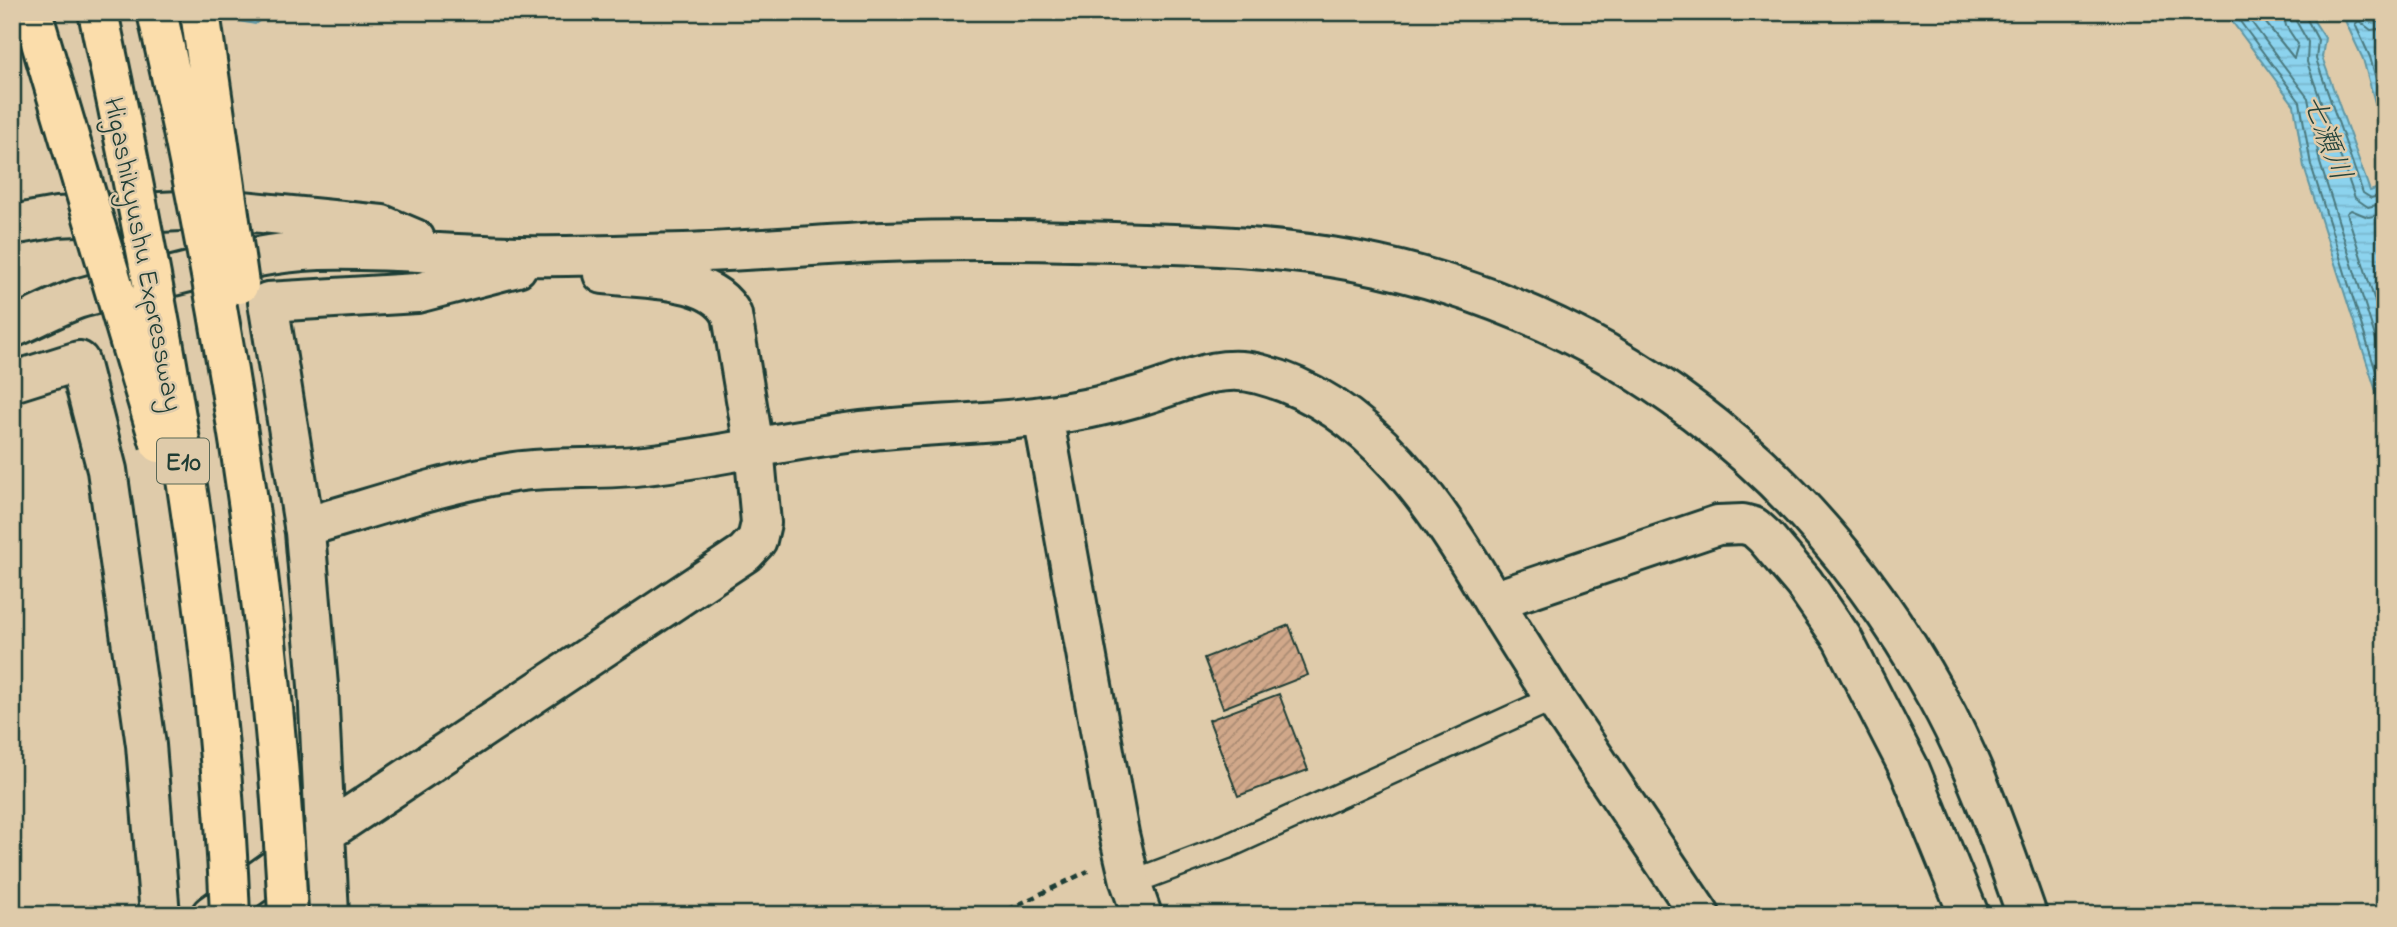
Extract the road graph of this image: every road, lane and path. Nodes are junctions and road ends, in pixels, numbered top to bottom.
1 (32, 12) edge
2 (97, 12) edge
3 (156, 12) edge
4 (200, 12) edge
5 (12, 225) edge
6 (444, 251) junction
7 (518, 262) junction
8 (12, 328) edge
9 (12, 382) edge
10 (1043, 416) junction
11 (754, 447) junction
12 (304, 527) junction
13 (198, 572) junction
14 (1493, 601) junction
15 (1554, 698) junction
16 (325, 833) junction
17 (285, 867) junction
18 (1132, 884) edge
19 (160, 915) edge
20 (211, 915) edge
21 (230, 915) edge
22 (288, 915) edge
23 (329, 915) edge
24 (997, 915) edge
25 (1700, 915) edge
26 (1969, 915) edge
27 (2026, 915) edge

1 - 13 highway, bridge
2 - 13 highway, Higashikyushu Expressway / E10, bridge
3 - 17 highway, Higashikyushu Expressway / E10, bridge
4 - 17 highway, bridge
5 - 6 street
6 - 7 street
6 - 8 street
7 - 11 street
7 - 12 street
7 - 27 street
9 - 19 street
10 - 11 street
10 - 14 street
10 - 18 street
11 - 12 street
11 - 16 street
12 - 16 street
13 - 21 highway, Higashikyushu Expressway / E10, bridge
14 - 15 street
14 - 26 street
15 - 18 lane
15 - 25 street
16 - 20 street
16 - 23 street
17 - 22 highway, Higashikyushu Expressway / E10, bridge
18 - 24 path

